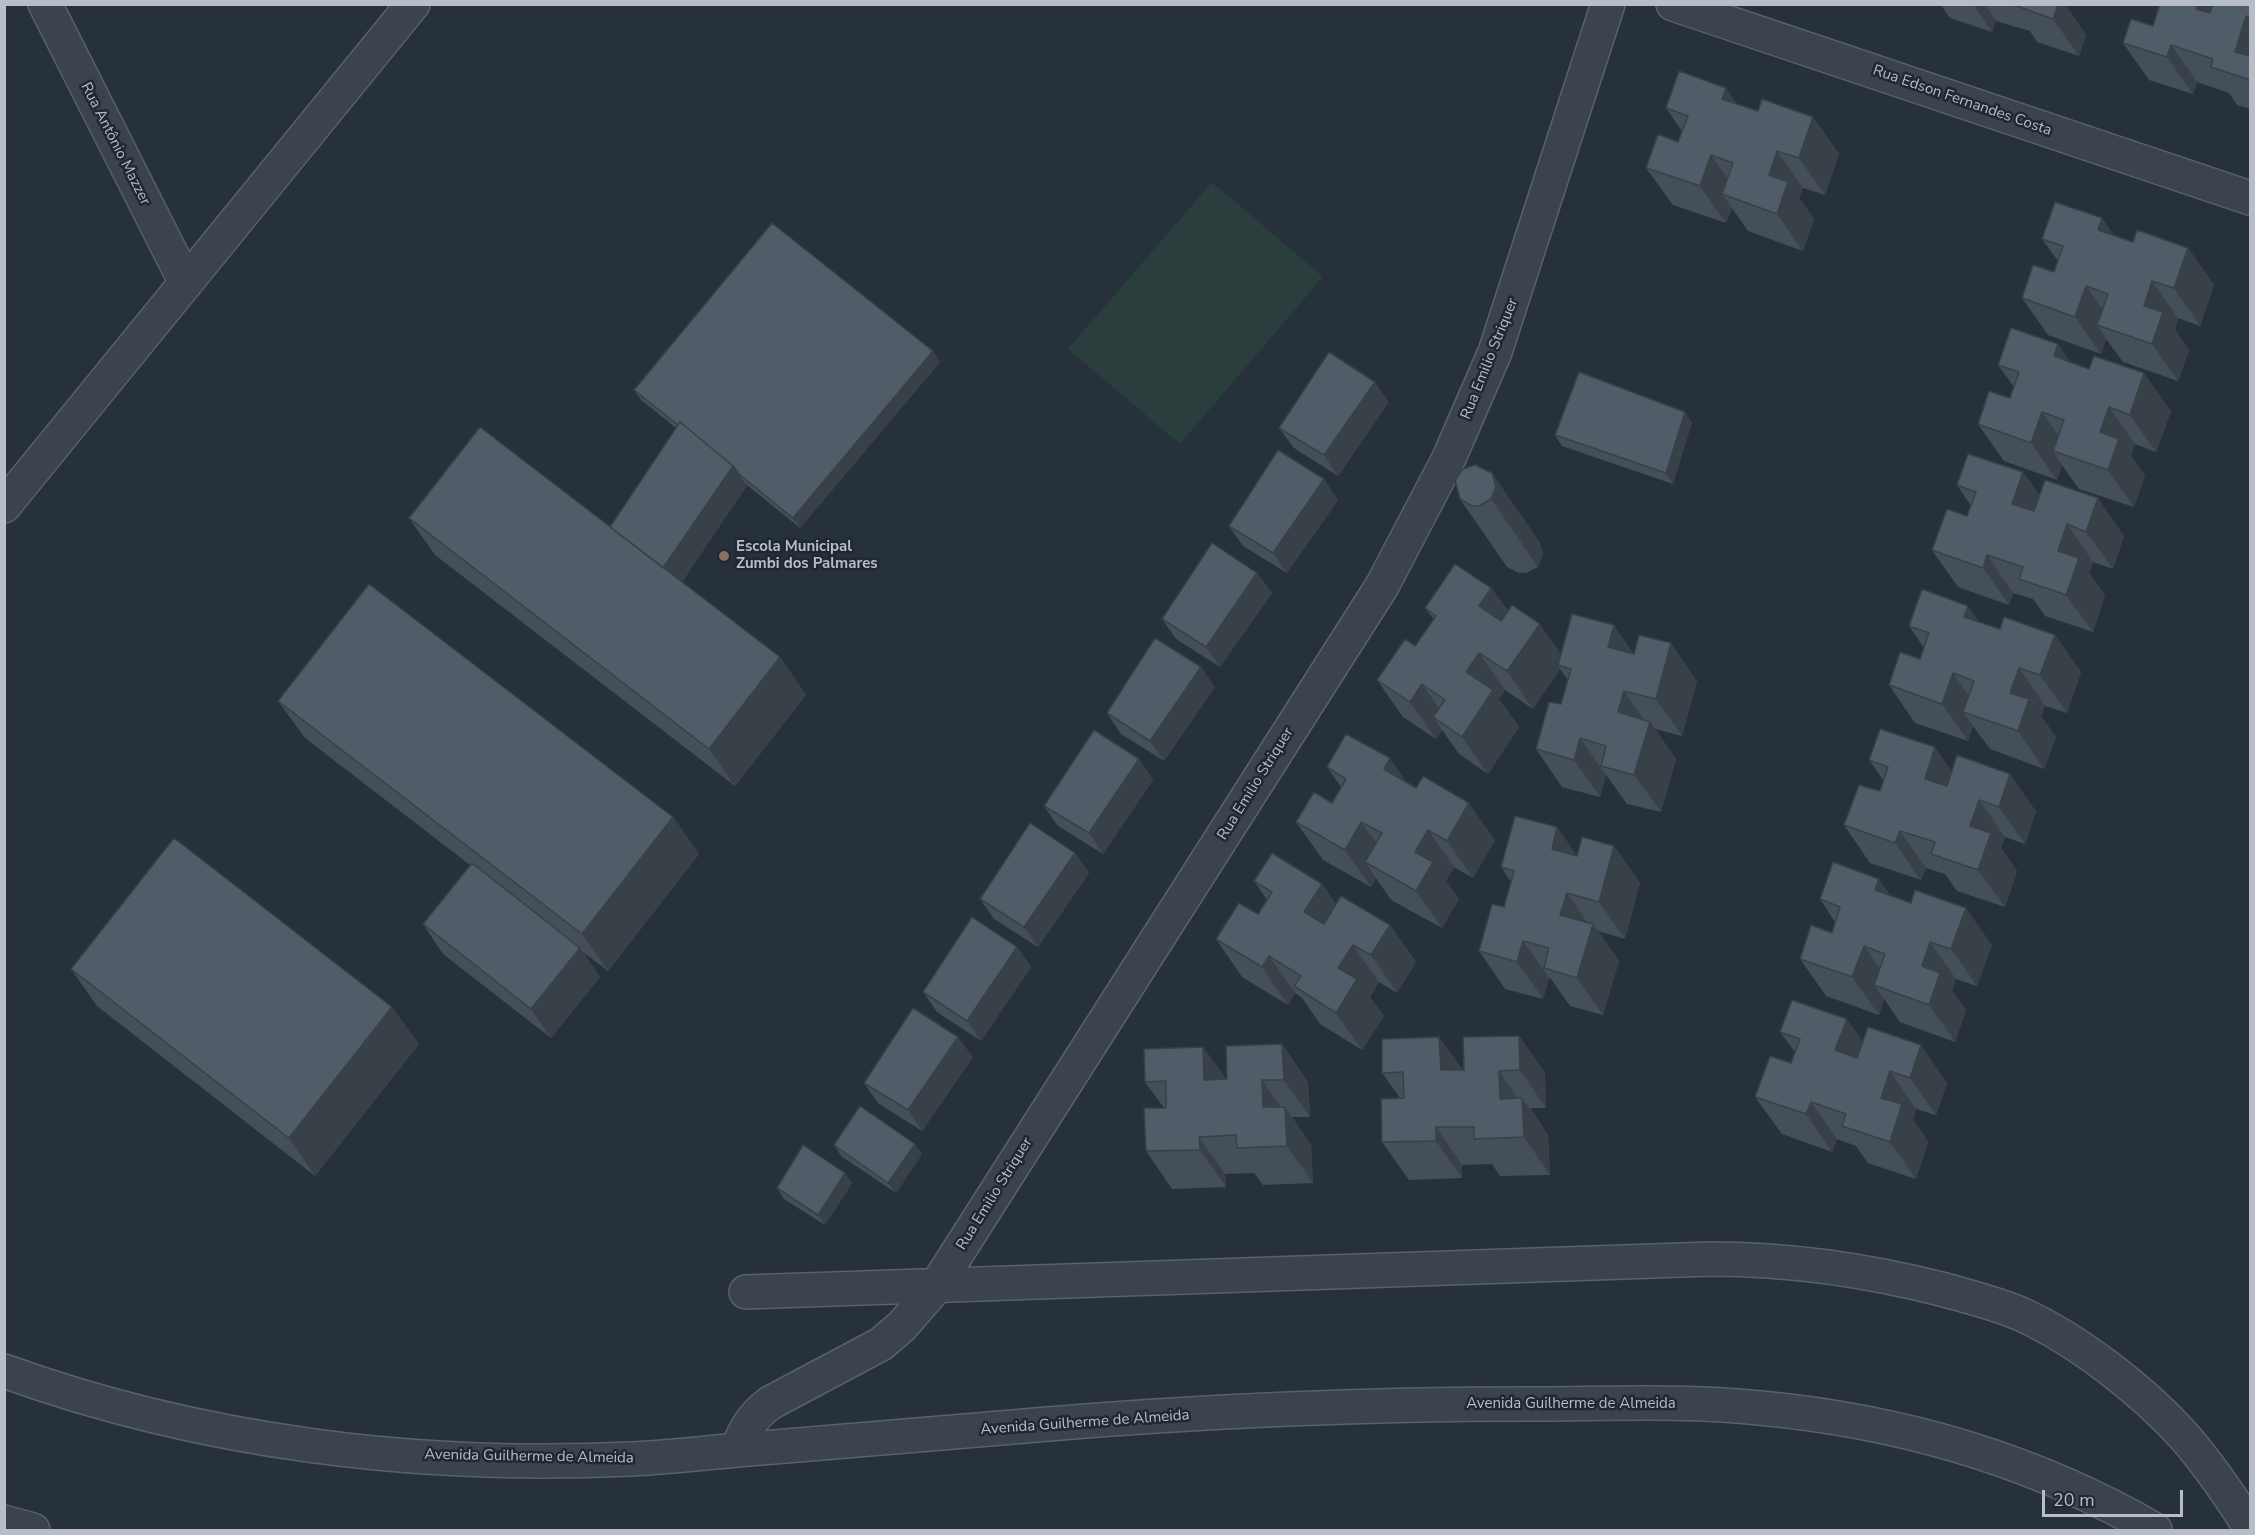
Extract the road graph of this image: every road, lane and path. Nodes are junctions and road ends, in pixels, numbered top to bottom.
1 (45, 4) edge
2 (413, 4) edge
3 (1608, 4) edge
4 (1673, 4) edge
5 (2250, 198) edge
6 (186, 283) junction
7 (4, 506) edge
8 (935, 1288) junction
9 (746, 1292) dead end
10 (4, 1371) edge
11 (4, 1394) edge
12 (67, 1394) junction
13 (737, 1450) junction
14 (4, 1522) edge
15 (2250, 1527) edge
16 (33, 1530) edge
17 (2155, 1530) edge

1 - 6 street, Rua Antônio Mazzer
2 - 6 street
3 - 8 street, Rua Emilio Striquer
4 - 5 street, Rua Edson Fernandes Costa
6 - 7 street
8 - 9 street
8 - 13 street, Rua Emilio Striquer
8 - 15 street
10 - 12 street, Avenida Guilherme de Almeida
11 - 12 street
12 - 13 street, Avenida Guilherme de Almeida
13 - 17 street, Avenida Guilherme de Almeida
14 - 16 street

